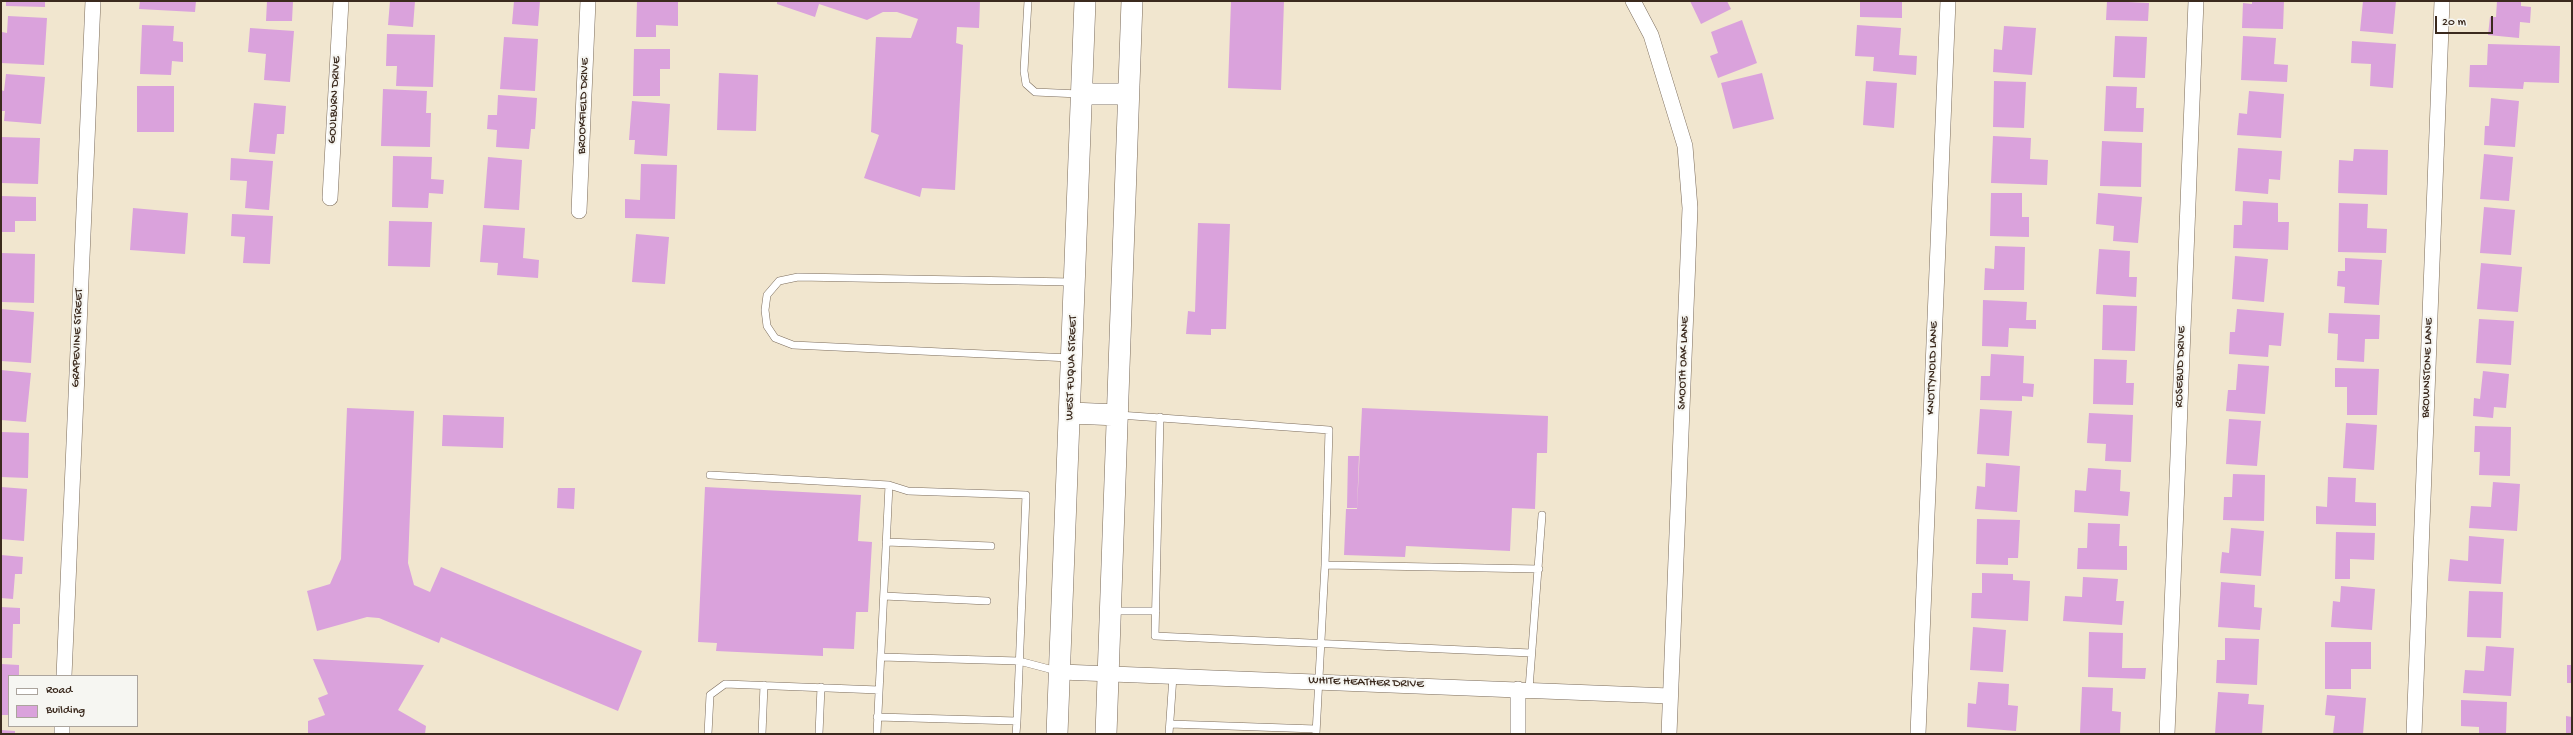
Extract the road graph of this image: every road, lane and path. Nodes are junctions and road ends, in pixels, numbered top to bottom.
1 (93, 1) edge
2 (341, 1) edge
3 (588, 1) edge
4 (1028, 1) edge
5 (1085, 1) edge
6 (1132, 1) edge
7 (1634, 1) edge
8 (1948, 1) edge
9 (2196, 1) edge
10 (2442, 1) edge
11 (1081, 94) junction
12 (1128, 94) junction
13 (330, 198) dead end
14 (580, 211) dead end
15 (1075, 282) junction
16 (1072, 358) junction
17 (1071, 414) junction
18 (1118, 414) junction
19 (1160, 417) junction
20 (710, 475) dead end
21 (889, 485) junction
22 (1542, 515) dead end
23 (886, 542) junction
24 (991, 546) dead end
25 (1325, 565) junction
26 (1539, 569) junction
27 (884, 596) junction
28 (987, 601) dead end
29 (1156, 610) junction
30 (1110, 611) junction
31 (1322, 644) junction
32 (1531, 653) junction
33 (881, 657) junction
34 (1019, 661) junction
35 (1061, 672) junction
36 (1108, 674) junction
37 (64, 675) edge
38 (1173, 676) junction
39 (1318, 681) junction
40 (764, 685) junction
41 (821, 687) junction
42 (1524, 689) junction
43 (879, 690) junction
44 (1670, 696) junction
45 (878, 717) junction
46 (1017, 721) junction
47 (1170, 724) junction
48 (1316, 732) edge
49 (708, 734) edge
50 (762, 734) edge
51 (819, 734) edge
52 (877, 734) edge
53 (1016, 734) edge
54 (1057, 734) edge
55 (1106, 734) edge
56 (1169, 734) edge
57 (1518, 734) edge
58 (1669, 734) edge
59 (1918, 734) edge
60 (2167, 734) edge
61 (2414, 734) edge

1 - 37 street, GRAPEVINE STREET
2 - 13 street, GOULBURN DRIVE
3 - 14 street, BROOKFIELD DRIVE
4 - 11 lane
5 - 11 main road, WEST FUQUA STREET
6 - 12 main road
7 - 44 street, SMOOTH OAK LANE
8 - 59 street, KNOTTYNOLD LANE
9 - 60 street, ROSEBUD DRIVE
10 - 61 street, BROWNSTONE LANE
11 - 12 main road
11 - 15 main road, WEST FUQUA STREET
12 - 18 main road
15 - 16 main road, WEST FUQUA STREET
15 - 16 lane
16 - 17 main road, WEST FUQUA STREET
17 - 18 main road
17 - 35 main road, WEST FUQUA STREET
18 - 19 lane
18 - 30 main road
19 - 25 lane
19 - 29 lane
20 - 21 lane
21 - 23 lane
21 - 34 lane
22 - 26 lane
23 - 24 lane
23 - 27 lane
25 - 26 lane
25 - 31 lane
26 - 32 lane
27 - 28 lane
27 - 33 lane
29 - 30 lane
29 - 31 lane
30 - 36 main road
31 - 32 lane
31 - 39 lane
32 - 42 lane
33 - 34 lane
33 - 43 lane
34 - 35 lane
34 - 46 lane
35 - 36 street, WHITE HEATHER DRIVE
35 - 54 main road, WEST FUQUA STREET
36 - 38 street, WHITE HEATHER DRIVE
36 - 55 main road
38 - 39 street, WHITE HEATHER DRIVE
38 - 47 lane
39 - 42 street, WHITE HEATHER DRIVE
39 - 48 lane
40 - 41 lane
40 - 49 lane
40 - 50 lane
41 - 43 lane
41 - 51 lane
42 - 44 street, WHITE HEATHER DRIVE
42 - 57 street
43 - 45 lane
44 - 58 street, SMOOTH OAK LANE
45 - 46 lane
45 - 52 lane
46 - 53 lane
47 - 48 lane
47 - 56 lane

